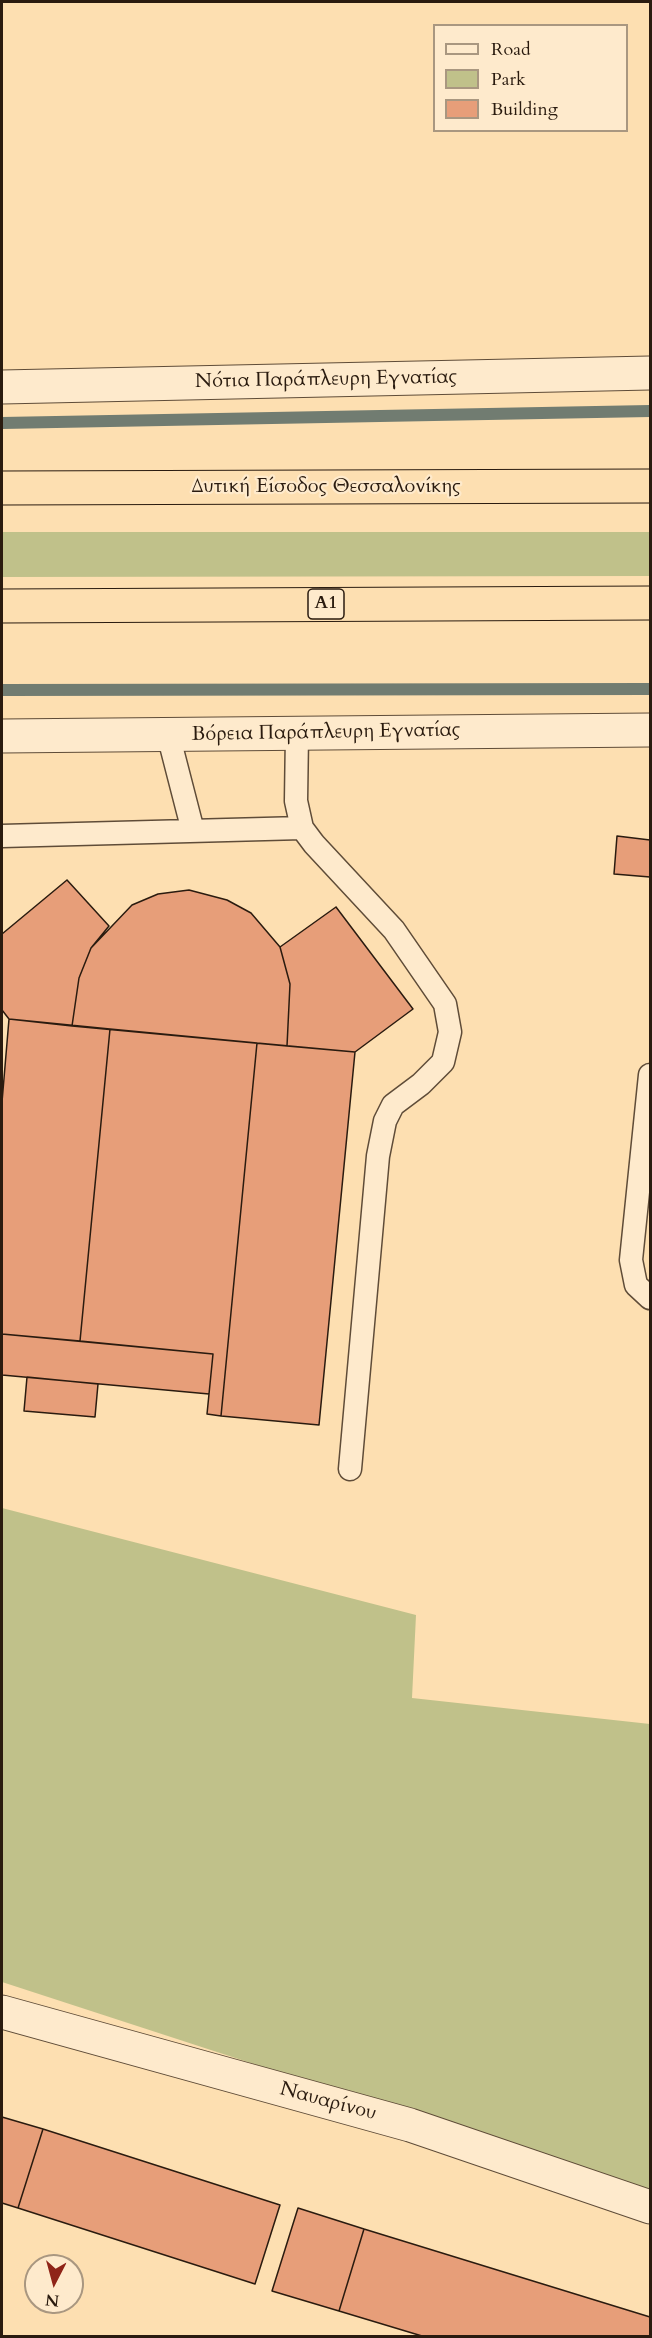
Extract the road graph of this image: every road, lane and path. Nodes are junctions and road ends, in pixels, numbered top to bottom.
1 (651, 373) edge
2 (2, 387) edge
3 (651, 486) edge
4 (2, 488) edge
5 (651, 603) edge
6 (2, 606) edge
7 (651, 730) edge
8 (168, 734) junction
9 (297, 734) junction
10 (2, 736) edge
11 (302, 828) junction
12 (193, 831) junction
13 (2, 836) edge
14 (651, 1075) edge
15 (651, 1298) edge
16 (350, 1469) dead end
17 (2, 2012) edge
18 (651, 2207) edge

1 - 2 street, Νότια Παράπλευρη Εγνατίας
3 - 4 highway, Δυτική Είσοδος Θεσσαλονίκης
5 - 6 highway, Α1
7 - 9 street, Βόρεια Παράπλευρη Εγνατίας
8 - 9 street, Βόρεια Παράπλευρη Εγνατίας
8 - 10 street, Βόρεια Παράπλευρη Εγνατίας
8 - 12 lane
9 - 11 lane
11 - 12 lane
11 - 16 lane
12 - 13 lane
14 - 15 lane
17 - 18 street, Ναυαρίνου

